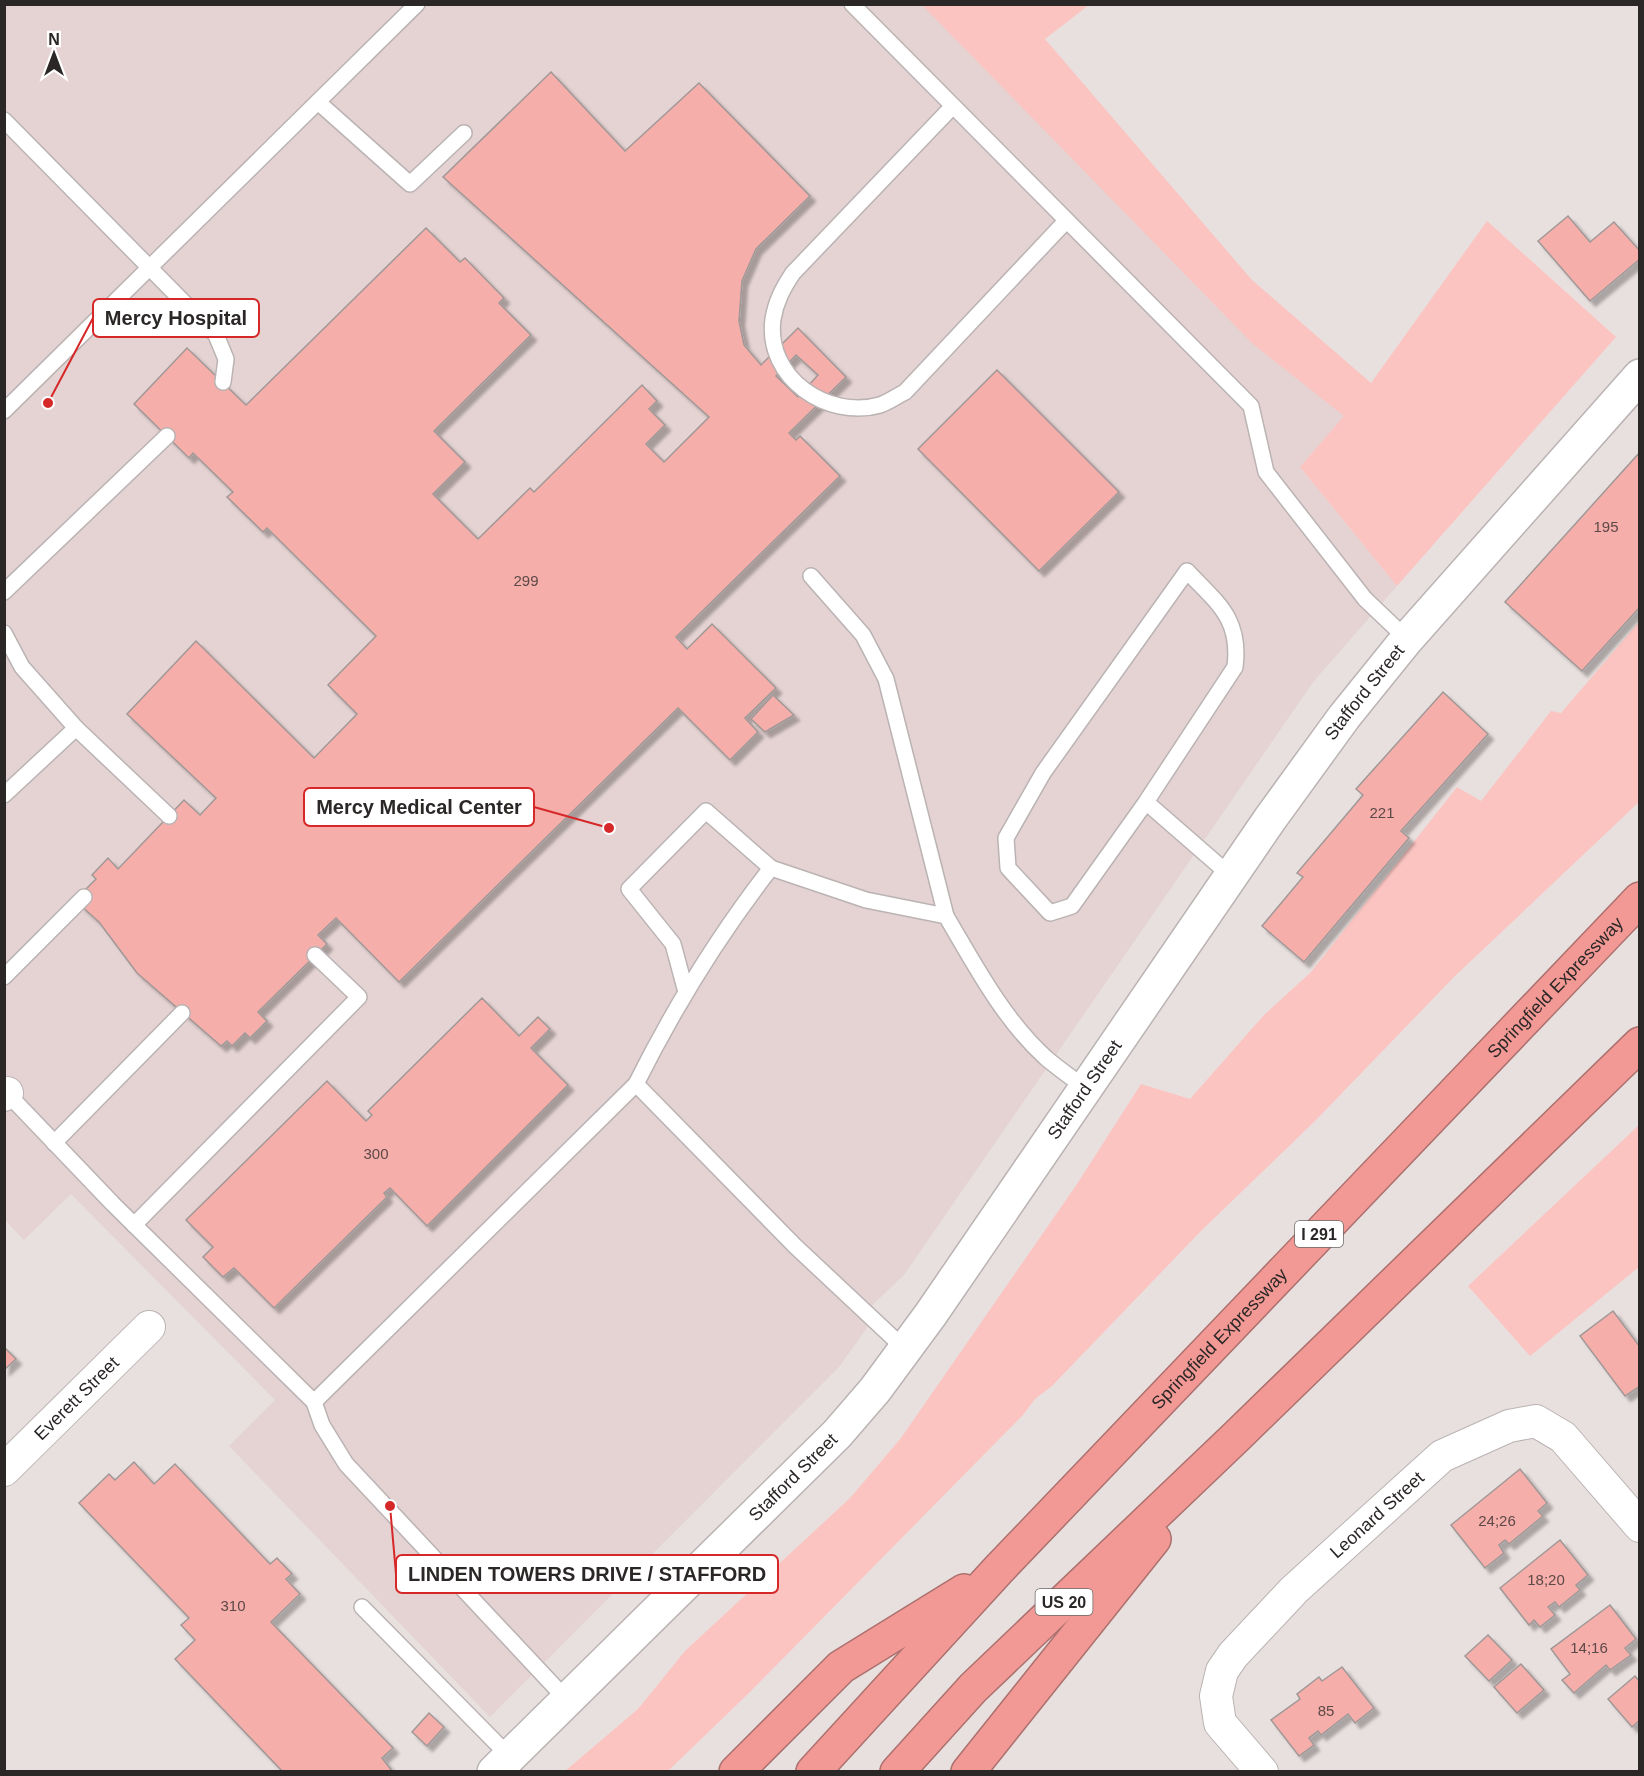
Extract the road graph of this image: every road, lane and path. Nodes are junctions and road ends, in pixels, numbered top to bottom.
1 (417, 4) edge
2 (852, 4) edge
3 (318, 102) junction
4 (953, 106) junction
5 (4, 120) edge
6 (464, 133) dead end
7 (1066, 221) junction
8 (149, 268) junction
9 (1640, 376) edge
10 (223, 382) dead end
11 (4, 411) edge
12 (167, 436) dead end
13 (811, 576) dead end
14 (4, 592) edge
15 (4, 633) edge
16 (1407, 639) junction
17 (76, 728) junction
18 (4, 795) edge
19 (1146, 802) junction
20 (169, 816) dead end
21 (771, 868) junction
22 (1231, 876) junction
23 (84, 897) dead end
24 (1640, 899) edge
25 (946, 916) junction
26 (315, 955) dead end
27 (4, 977) edge
28 (686, 992) junction
29 (182, 1013) dead end
30 (1640, 1044) edge
31 (636, 1084) junction
32 (1087, 1089) junction
33 (5, 1093) edge
34 (54, 1143) junction
35 (134, 1225) junction
36 (149, 1327) dead end
37 (906, 1350) junction
38 (314, 1402) junction
39 (1236, 1437) junction
40 (4, 1470) edge
41 (1640, 1526) edge
42 (999, 1569) junction
43 (362, 1607) dead end
44 (567, 1700) junction
45 (502, 1764) edge
46 (736, 1772) edge
47 (813, 1772) edge
48 (897, 1772) edge
49 (968, 1772) edge
50 (1262, 1772) edge

1 - 3 lane
2 - 4 lane
3 - 6 lane
3 - 8 lane
4 - 7 lane
4 - 7 lane
5 - 8 lane
7 - 16 lane
8 - 10 lane
8 - 11 lane
9 - 16 main road, Stafford Street
12 - 14 lane
13 - 25 lane
15 - 17 lane
16 - 22 main road, Stafford Street
17 - 18 lane
17 - 20 lane
19 - 19 lane
19 - 22 lane
21 - 25 lane
21 - 28 lane
21 - 28 lane
22 - 32 main road, Stafford Street
23 - 27 lane
24 - 42 highway, Springfield Expressway / I 291
25 - 32 lane
26 - 35 lane
28 - 31 lane
29 - 34 lane
30 - 39 highway
31 - 37 lane
31 - 38 lane
32 - 37 main road, Stafford Street
33 - 34 lane
34 - 35 lane
35 - 38 lane
36 - 40 street, Everett Street
37 - 44 main road, Stafford Street
38 - 44 lane
39 - 48 highway, US 20
39 - 49 highway
41 - 50 street, Leonard Street
42 - 46 highway
42 - 47 highway
43 - 45 lane
44 - 45 main road, Stafford Street

